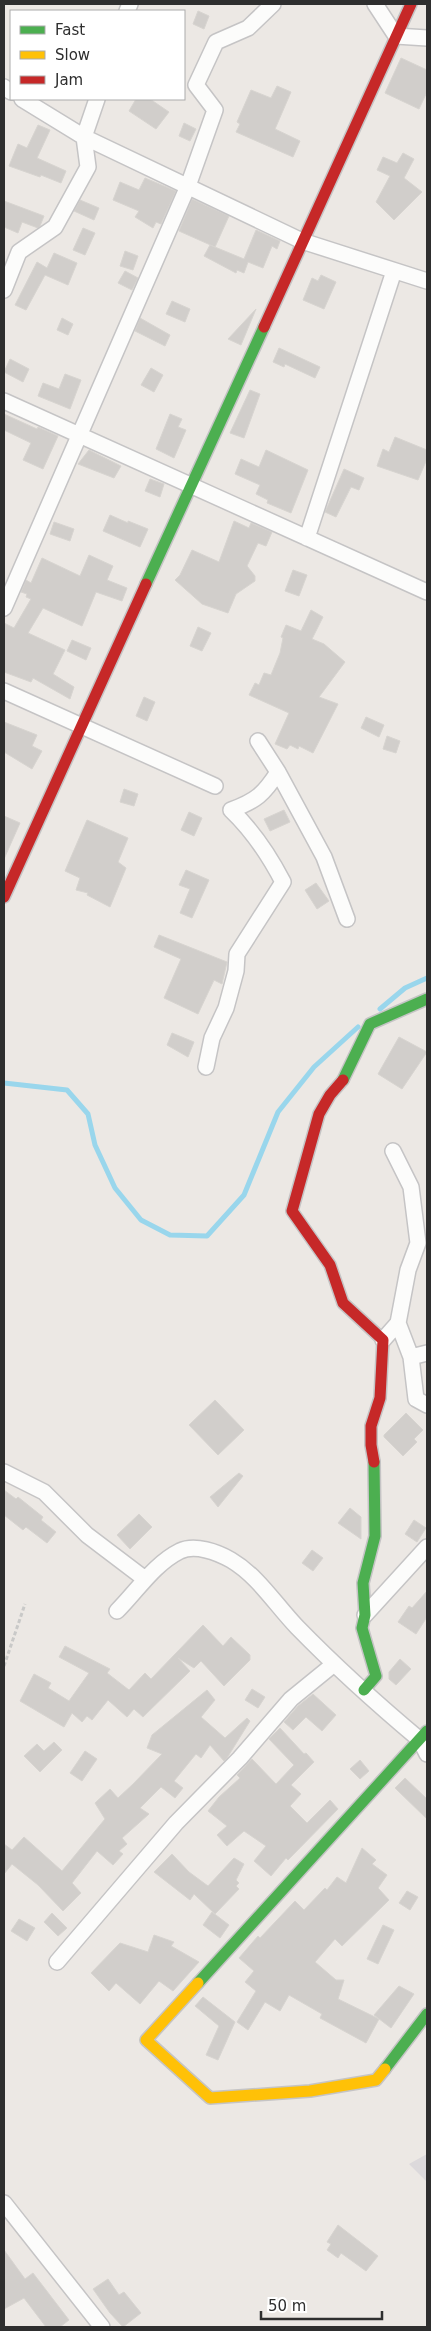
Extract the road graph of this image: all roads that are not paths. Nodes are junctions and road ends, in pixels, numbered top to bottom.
1 (273, 4) edge
2 (375, 4) edge
3 (410, 4) edge
4 (396, 36) junction
5 (427, 38) edge
6 (24, 100) edge
7 (97, 100) edge
8 (84, 137) junction
9 (188, 186) junction
10 (302, 242) junction
11 (394, 271) junction
12 (427, 281) edge
13 (4, 290) edge
14 (4, 401) edge
15 (79, 435) junction
16 (191, 486) junction
17 (307, 538) junction
18 (427, 592) edge
19 (4, 608) edge
20 (4, 691) edge
21 (82, 726) junction
22 (258, 741) dead end
23 (278, 772) junction
24 (215, 786) dead end
25 (4, 897) edge
26 (347, 918) dead end
27 (427, 999) edge
28 (206, 1066) dead end
29 (393, 1151) dead end
30 (398, 1323) junction
31 (383, 1340) junction
32 (427, 1353) edge
33 (412, 1357) junction
34 (427, 1405) edge
35 (4, 1472) edge
36 (427, 1547) edge
37 (145, 1579) junction
38 (117, 1611) dead end
39 (365, 1615) junction
40 (334, 1664) junction
41 (364, 1690) junction
42 (424, 1736) edge
43 (427, 1754) edge
44 (57, 1962) dead end
45 (427, 2014) edge
46 (4, 2203) edge
47 (100, 2327) edge

1 - 9 street
2 - 4 street
3 - 4 street
4 - 5 street
4 - 10 street
6 - 8 street
7 - 8 street
8 - 9 street
8 - 13 street
9 - 10 street
9 - 15 street
10 - 11 street
10 - 16 street
11 - 12 street
11 - 17 street
14 - 15 street
15 - 16 street
15 - 19 street
16 - 17 street
16 - 21 street
17 - 18 street
20 - 21 street
21 - 24 street
21 - 25 street
22 - 23 street
23 - 26 street
23 - 28 street
27 - 31 street
29 - 30 street
30 - 31 street
30 - 33 street
31 - 39 street
32 - 33 street
33 - 34 street
35 - 37 street
36 - 39 street
37 - 38 street
37 - 40 street
39 - 41 street
40 - 41 street
40 - 44 street
41 - 42 street
42 - 43 street
42 - 45 street
46 - 47 street

